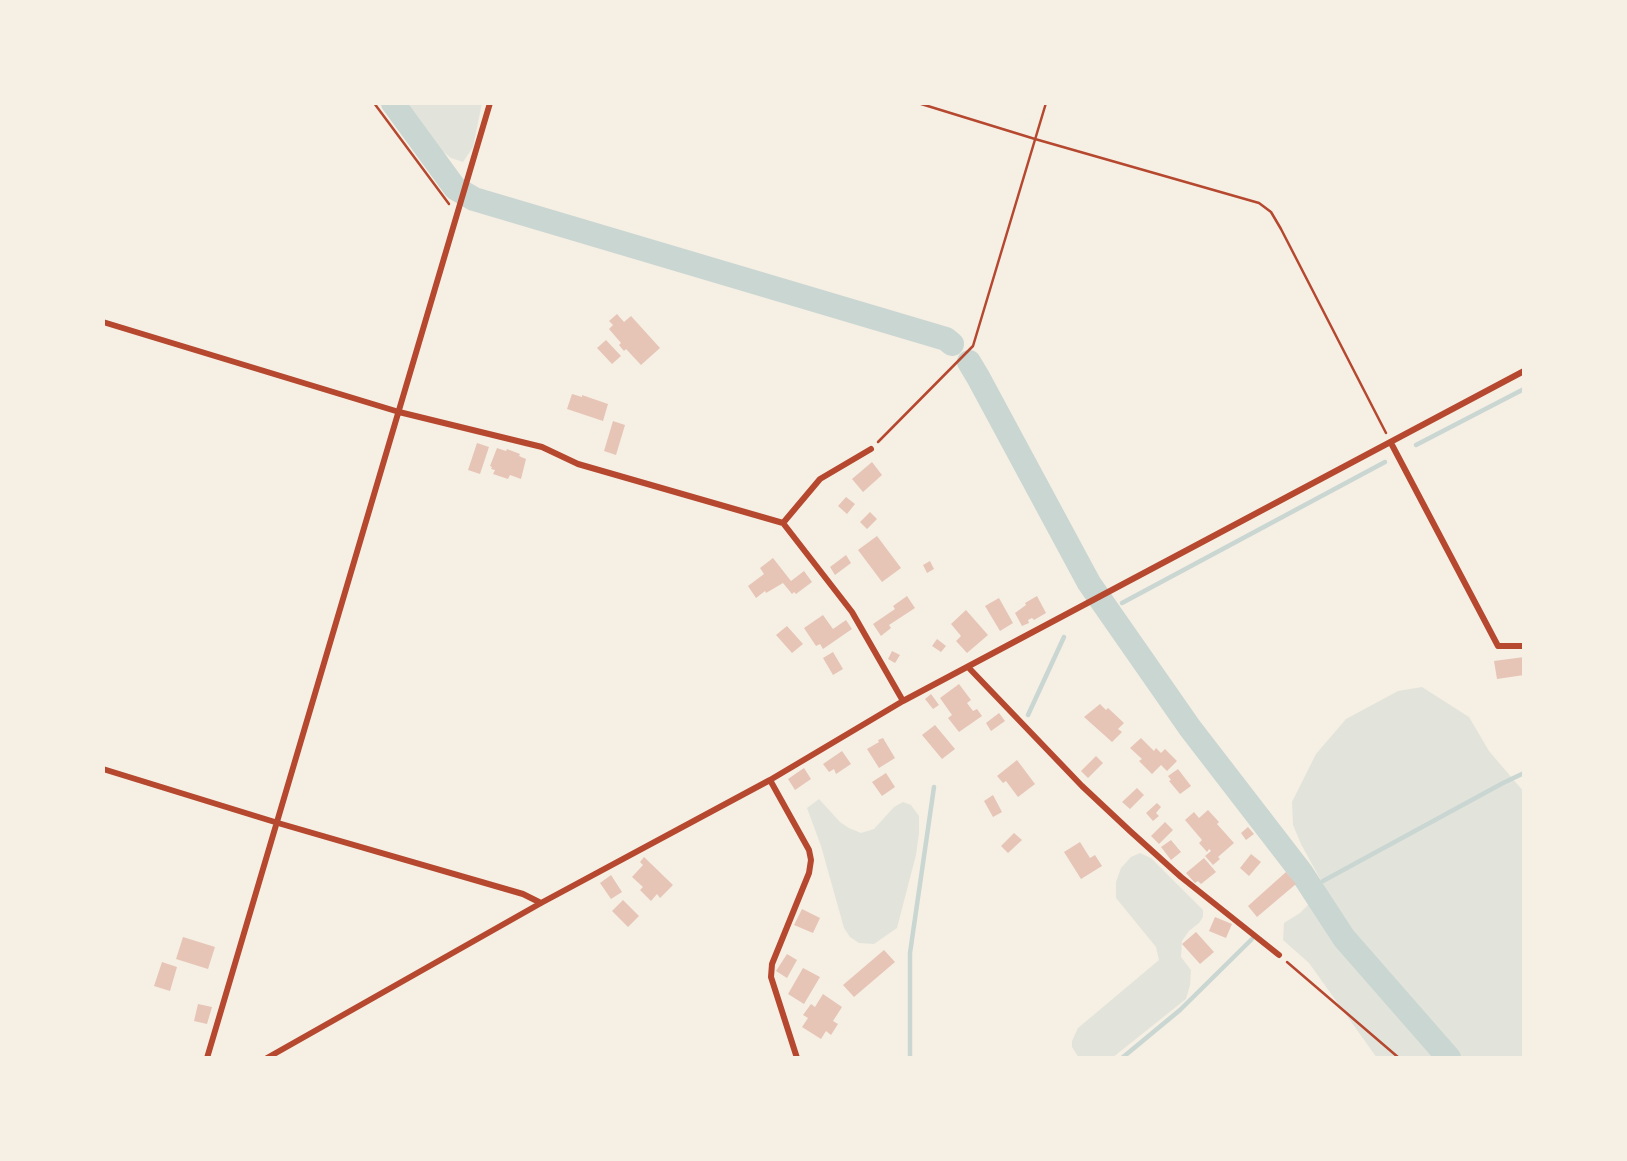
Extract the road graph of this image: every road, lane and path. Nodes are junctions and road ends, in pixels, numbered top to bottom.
1 (374, 103) edge
2 (490, 103) edge
3 (918, 103) edge
4 (1046, 103) edge
5 (1035, 139) junction
6 (458, 216) junction
7 (103, 322) edge
8 (1524, 371) edge
9 (399, 412) junction
10 (1391, 443) junction
11 (871, 449) joint
12 (783, 523) junction
13 (1524, 646) edge
14 (968, 667) junction
15 (903, 701) junction
16 (103, 769) edge
17 (770, 780) junction
18 (278, 823) junction
19 (541, 903) junction
20 (1279, 955) joint
21 (207, 1058) edge
22 (267, 1058) edge
23 (797, 1058) edge
24 (1399, 1058) edge

1 - 6 path
2 - 6 street
3 - 5 path
4 - 5 path
5 - 10 path
5 - 11 path
6 - 9 street
7 - 9 street
8 - 10 street
9 - 12 street
9 - 18 street
10 - 13 street
10 - 14 street
11 - 12 street
12 - 15 street
14 - 15 street
14 - 20 street
15 - 17 street
16 - 18 street
17 - 19 street
17 - 23 street
18 - 19 street
18 - 21 street
19 - 22 street
20 - 24 path

